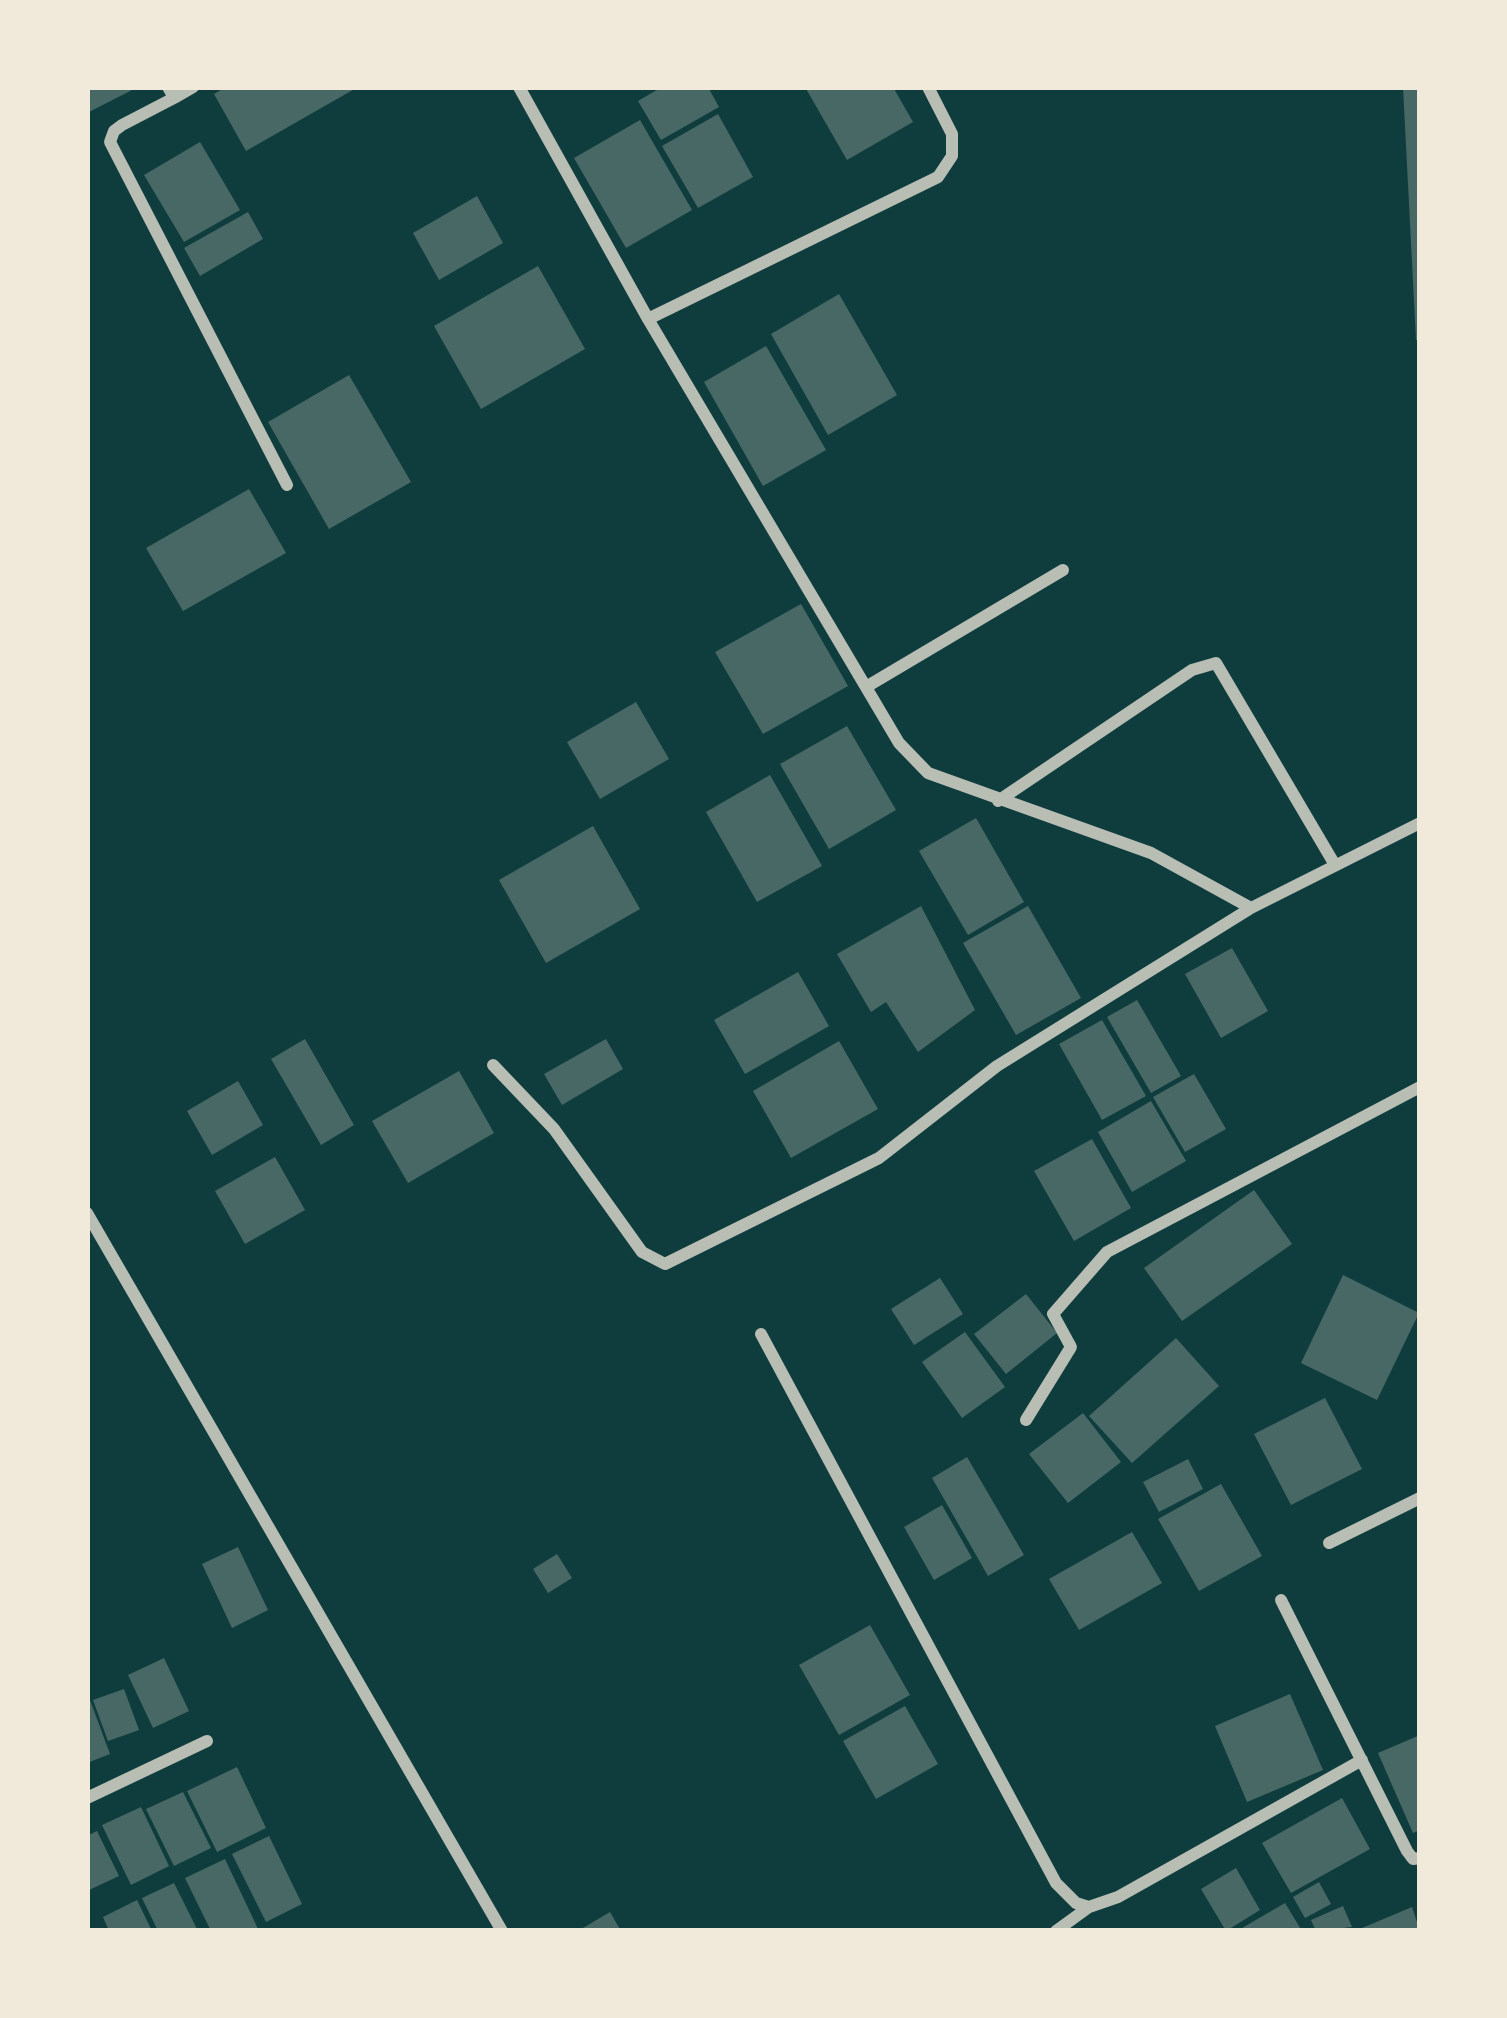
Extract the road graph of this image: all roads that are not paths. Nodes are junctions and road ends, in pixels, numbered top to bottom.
1 (193, 87) edge
2 (519, 87) edge
3 (928, 87) edge
4 (171, 92) edge
5 (648, 319) junction
6 (287, 485) dead end
7 (1063, 570) dead end
8 (866, 687) junction
9 (998, 800) junction
10 (1420, 823) edge
11 (1335, 866) junction
12 (1250, 908) junction
13 (494, 1065) dead end
14 (1420, 1087) edge
15 (87, 1213) edge
16 (761, 1334) dead end
17 (1026, 1420) dead end
18 (1420, 1498) edge
19 (1329, 1543) dead end
20 (1281, 1600) dead end
21 (207, 1741) dead end
22 (1362, 1760) junction
23 (87, 1798) edge
24 (1420, 1858) edge
25 (1089, 1907) junction
26 (502, 1931) edge
27 (1056, 1931) edge

1 - 4 street
2 - 5 street
3 - 5 street
4 - 6 street
5 - 8 street
7 - 8 street
8 - 9 street
9 - 11 street
9 - 12 street
10 - 11 street
11 - 12 street
12 - 13 street
14 - 17 street
15 - 26 street
16 - 25 street
18 - 19 street
20 - 22 street
21 - 23 street
22 - 24 street
22 - 25 street
25 - 27 street

